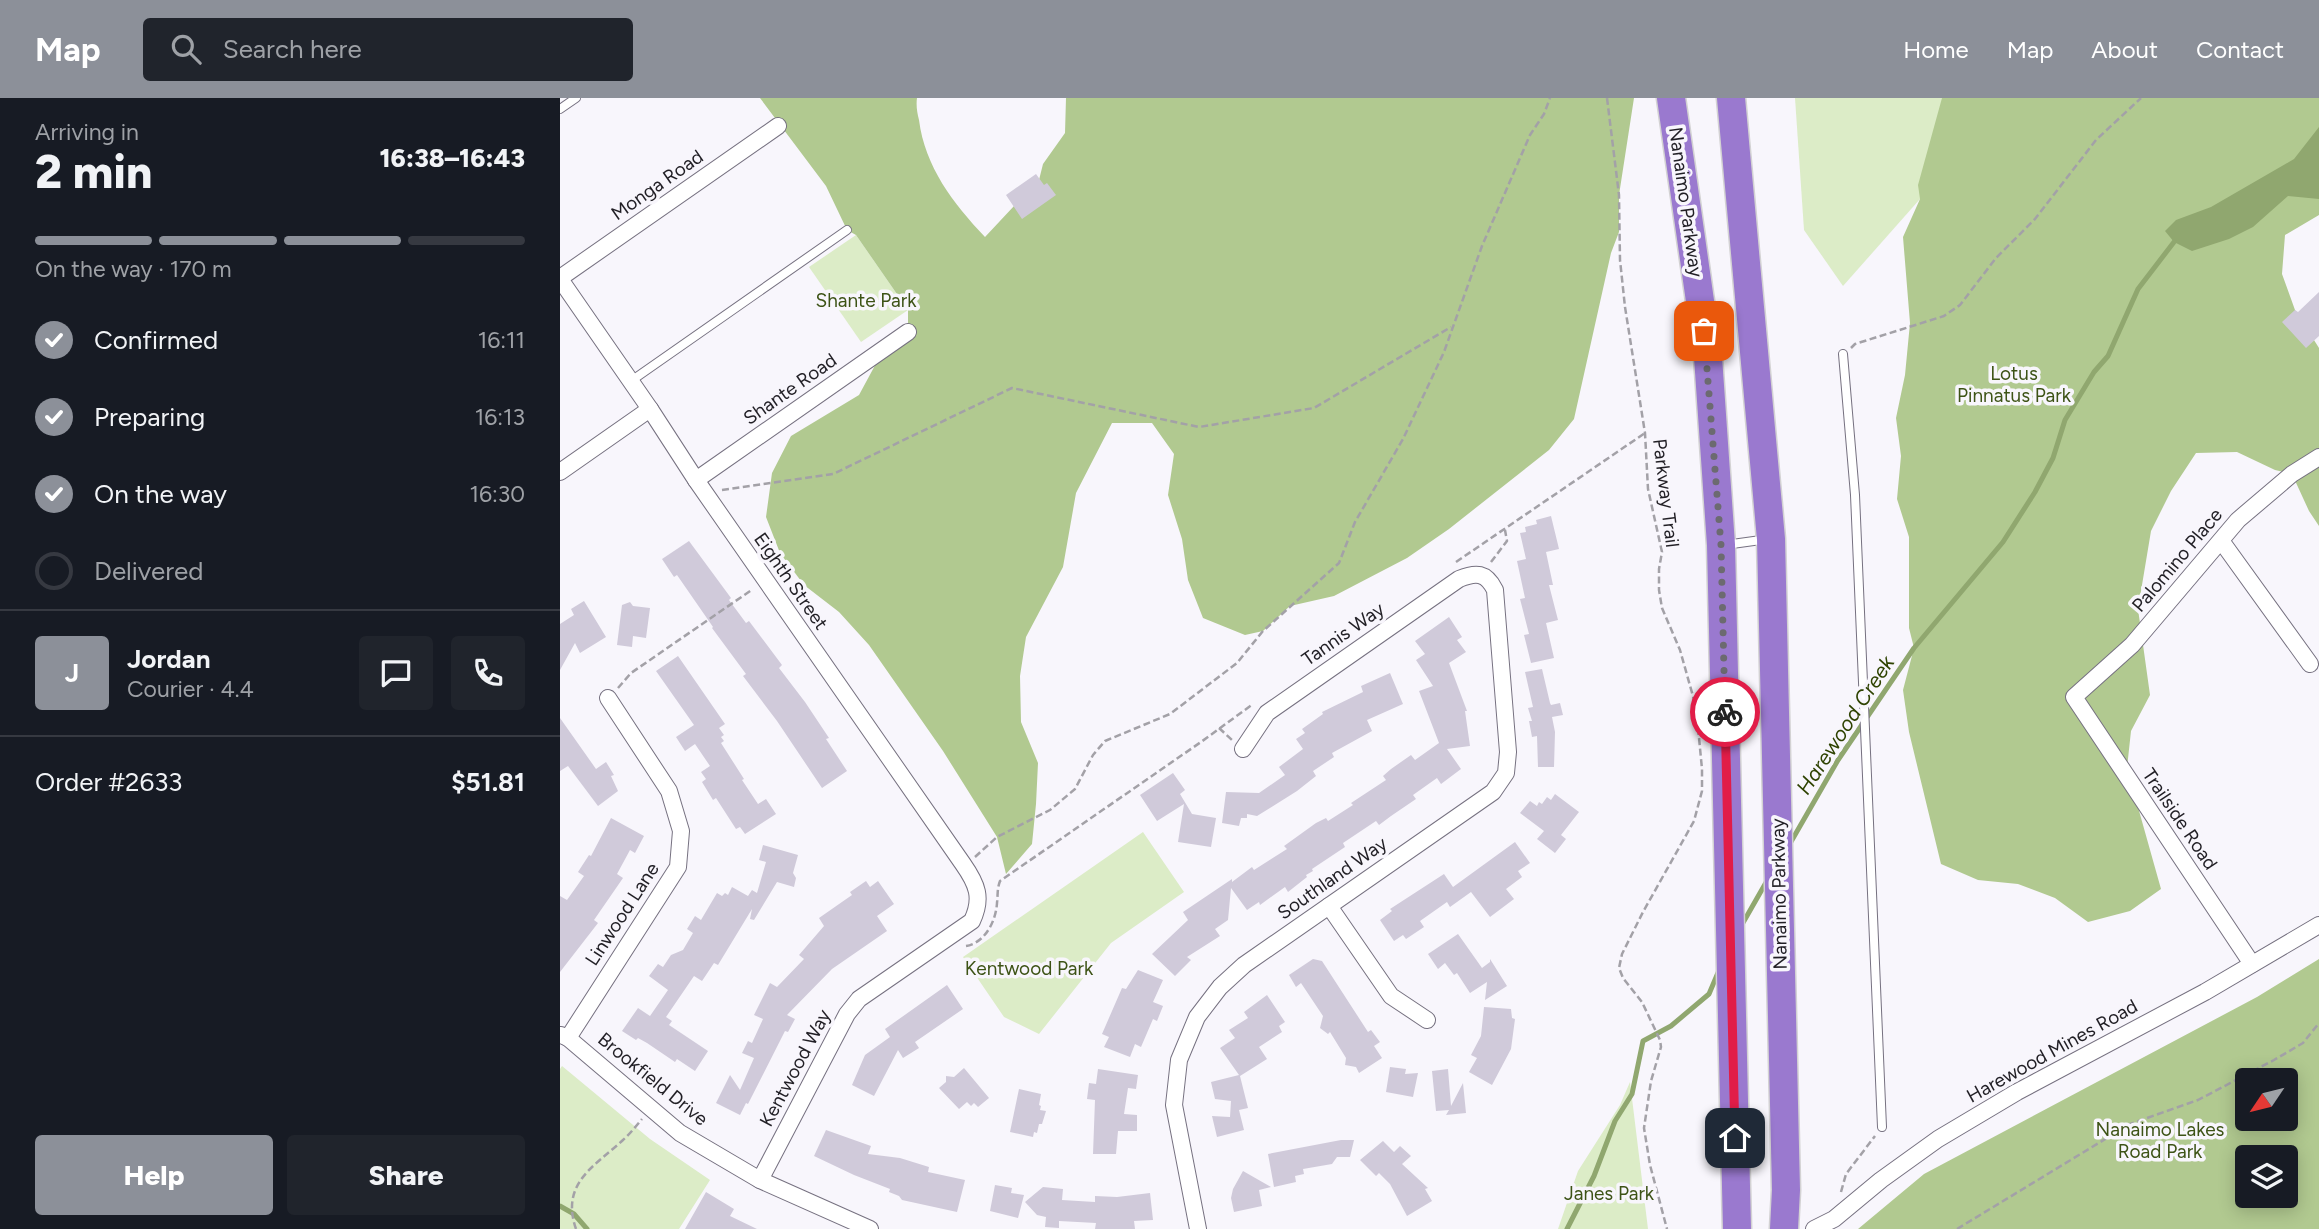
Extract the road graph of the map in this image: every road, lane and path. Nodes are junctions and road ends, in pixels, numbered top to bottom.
1 (576, 98) edge
2 (1550, 98) edge
3 (1607, 98) edge
4 (1671, 98) edge
5 (1731, 98) edge
6 (2141, 98) edge
7 (560, 109) edge
8 (778, 126) dead end
9 (847, 230) dead end
10 (560, 279) edge
11 (1453, 326) junction
12 (908, 332) dead end
13 (1843, 354) joint
14 (631, 381) junction
15 (650, 409) junction
16 (2319, 457) edge
17 (560, 472) edge
18 (700, 486) junction
19 (1505, 530) dead end
20 (1770, 539) junction
21 (2222, 542) junction
22 (1721, 545) junction
23 (1482, 574) junction
24 (765, 580) junction
25 (2310, 664) dead end
26 (608, 698) joint
27 (2074, 698) joint
28 (1243, 749) dead end
29 (963, 864) junction
30 (1329, 906) junction
31 (978, 909) joint
32 (2319, 925) edge
33 (2252, 964) junction
34 (1427, 1020) dead end
35 (2319, 1023) edge
36 (564, 1036) edge
37 (651, 1108) junction
38 (1882, 1127) joint
39 (760, 1180) junction
40 (569, 1189) dead end
41 (566, 1202) dead end
42 (1834, 1219) junction
43 (1737, 1224) edge
44 (576, 1229) edge
45 (870, 1229) edge
46 (1198, 1229) edge
47 (1667, 1229) edge
48 (1784, 1229) edge
49 (1814, 1229) edge
50 (1957, 1229) edge

1 - 7 lane
2 - 11 path
3 - 47 path, Parkway Trail
4 - 22 highway, Nanaimo Parkway
5 - 20 highway, Nanaimo Parkway
6 - 13 path
8 - 10 street, Monga Road
9 - 14 lane
10 - 14 street, Eighth Street
11 - 18 path
11 - 29 path
12 - 18 street, Shante Road
13 - 38 lane
14 - 15 street, Eighth Street
15 - 17 street
15 - 18 street, Eighth Street
16 - 21 street, Palomino Place
18 - 24 street, Eighth Street
19 - 23 path
20 - 22 lane
20 - 48 highway, Nanaimo Parkway
21 - 25 street
21 - 27 street, Palomino Place
22 - 43 highway, Nanaimo Parkway
23 - 28 street, Tannis Way
23 - 30 street, Southland Way
24 - 26 path
24 - 29 street, Eighth Street
26 - 36 street, Linwood Lane
27 - 33 street, Trailside Road
29 - 31 street, Eighth Street
30 - 34 street
30 - 46 street, Southland Way
31 - 39 street, Kentwood Way
32 - 33 street, Harewood Mines Road
33 - 42 street, Harewood Mines Road
35 - 50 path
36 - 37 street, Brookfield Drive
37 - 39 street, Brookfield Drive
37 - 40 path
38 - 42 path
39 - 45 street, Brookfield Drive
41 - 44 path
42 - 49 street, Harewood Mines Road

